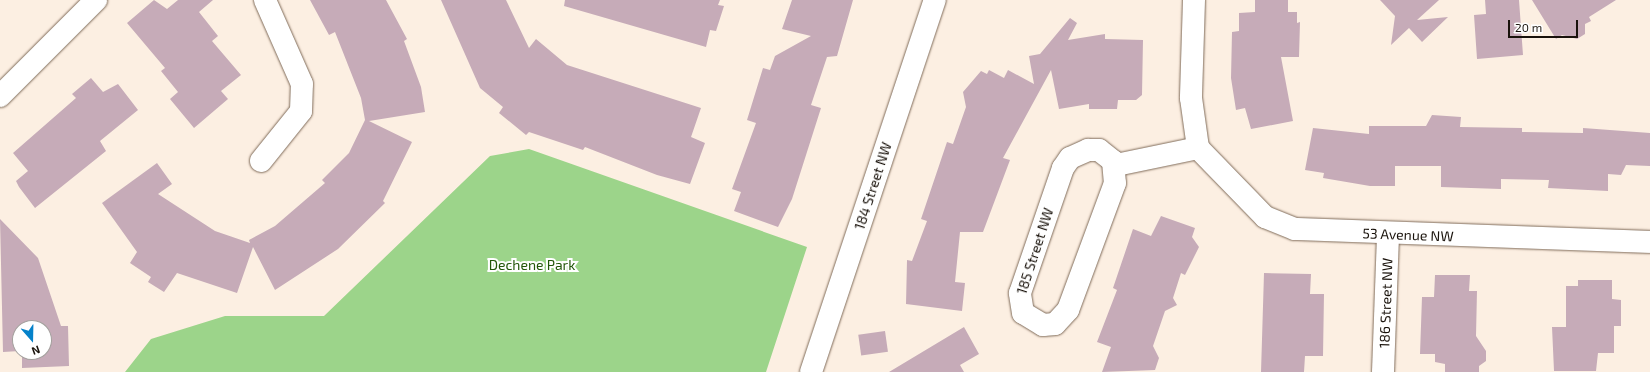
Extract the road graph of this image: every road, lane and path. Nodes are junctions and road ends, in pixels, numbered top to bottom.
1 (265, 0) edge
2 (935, 0) edge
3 (1194, 0) edge
4 (84, 4) edge
5 (0, 96) edge
6 (1198, 148) junction
7 (261, 161) dead end
8 (1116, 165) junction
9 (1388, 234) junction
10 (1650, 242) edge
11 (811, 372) edge
12 (1383, 372) edge

1 - 7 street
2 - 11 street, 184 Street NW
3 - 6 street
4 - 5 street
6 - 8 street
6 - 9 street, 53 Avenue NW
8 - 8 street, 185 Street NW
9 - 10 street, 53 Avenue NW
9 - 12 street, 186 Street NW

